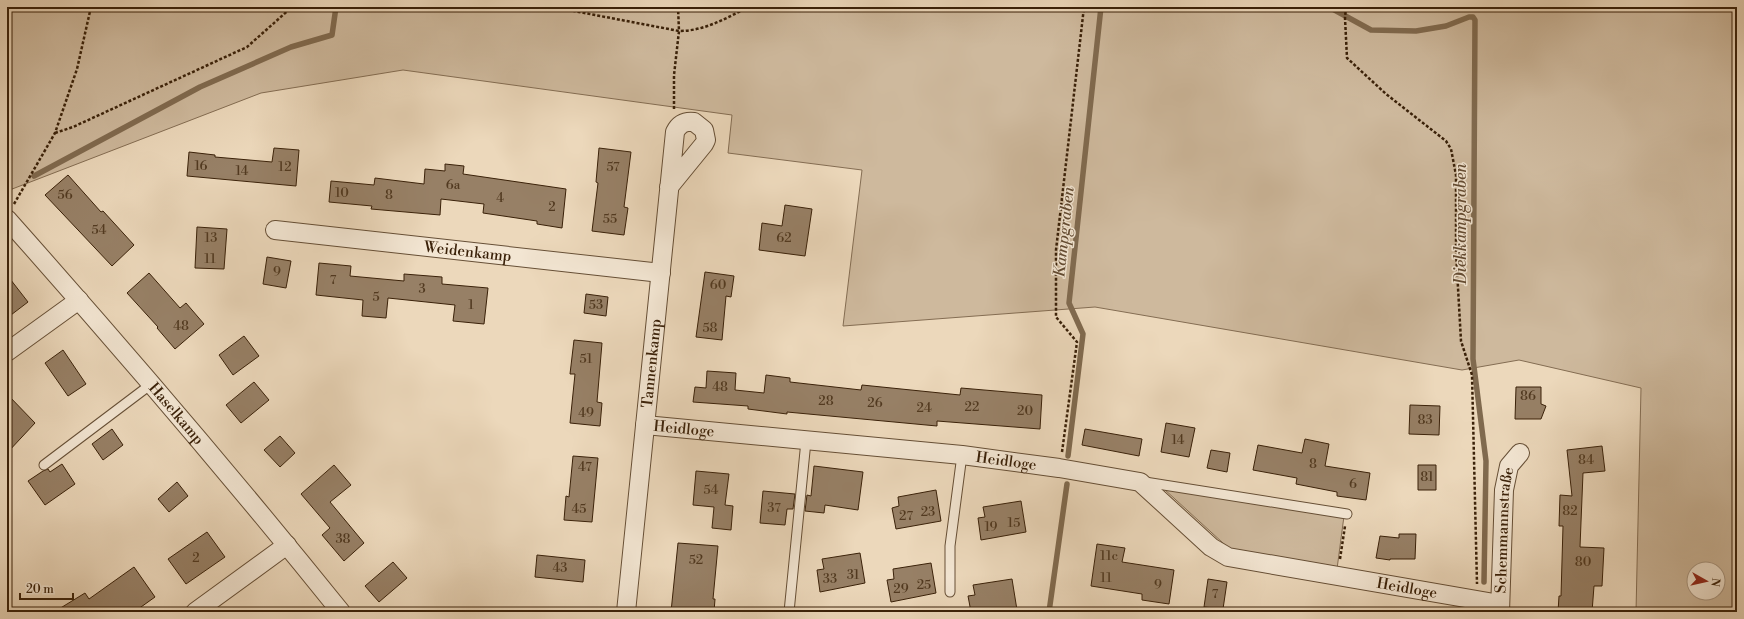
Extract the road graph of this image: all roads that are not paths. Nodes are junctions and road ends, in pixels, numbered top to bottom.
1 (669, 187) junction
2 (9, 214) edge
3 (276, 230) dead end
4 (661, 273) junction
5 (79, 300) junction
6 (7, 352) edge
7 (150, 385) junction
8 (645, 425) junction
9 (806, 441) junction
10 (1520, 453) dead end
11 (962, 455) junction
12 (44, 465) dead end
13 (1140, 482) junction
14 (1347, 514) road end
15 (286, 545) junction
16 (950, 592) dead end
17 (1500, 608) edge
18 (195, 612) edge
19 (341, 612) edge
20 (626, 612) edge
21 (789, 612) edge

1 - 1 street, Tannenkamp
1 - 4 street, Tannenkamp
2 - 5 street, Haselkamp
3 - 4 street, Weidenkamp
4 - 8 street, Tannenkamp
5 - 6 street
5 - 7 street, Haselkamp
7 - 12 lane
7 - 15 street, Haselkamp
8 - 9 street, Heidloge
8 - 20 street, Tannenkamp
9 - 11 street, Heidloge
9 - 21 lane
10 - 17 street, Schemmannstraße
11 - 13 street, Heidloge
11 - 16 lane
13 - 14 lane
13 - 17 street, Heidloge
15 - 18 street
15 - 19 street, Haselkamp

